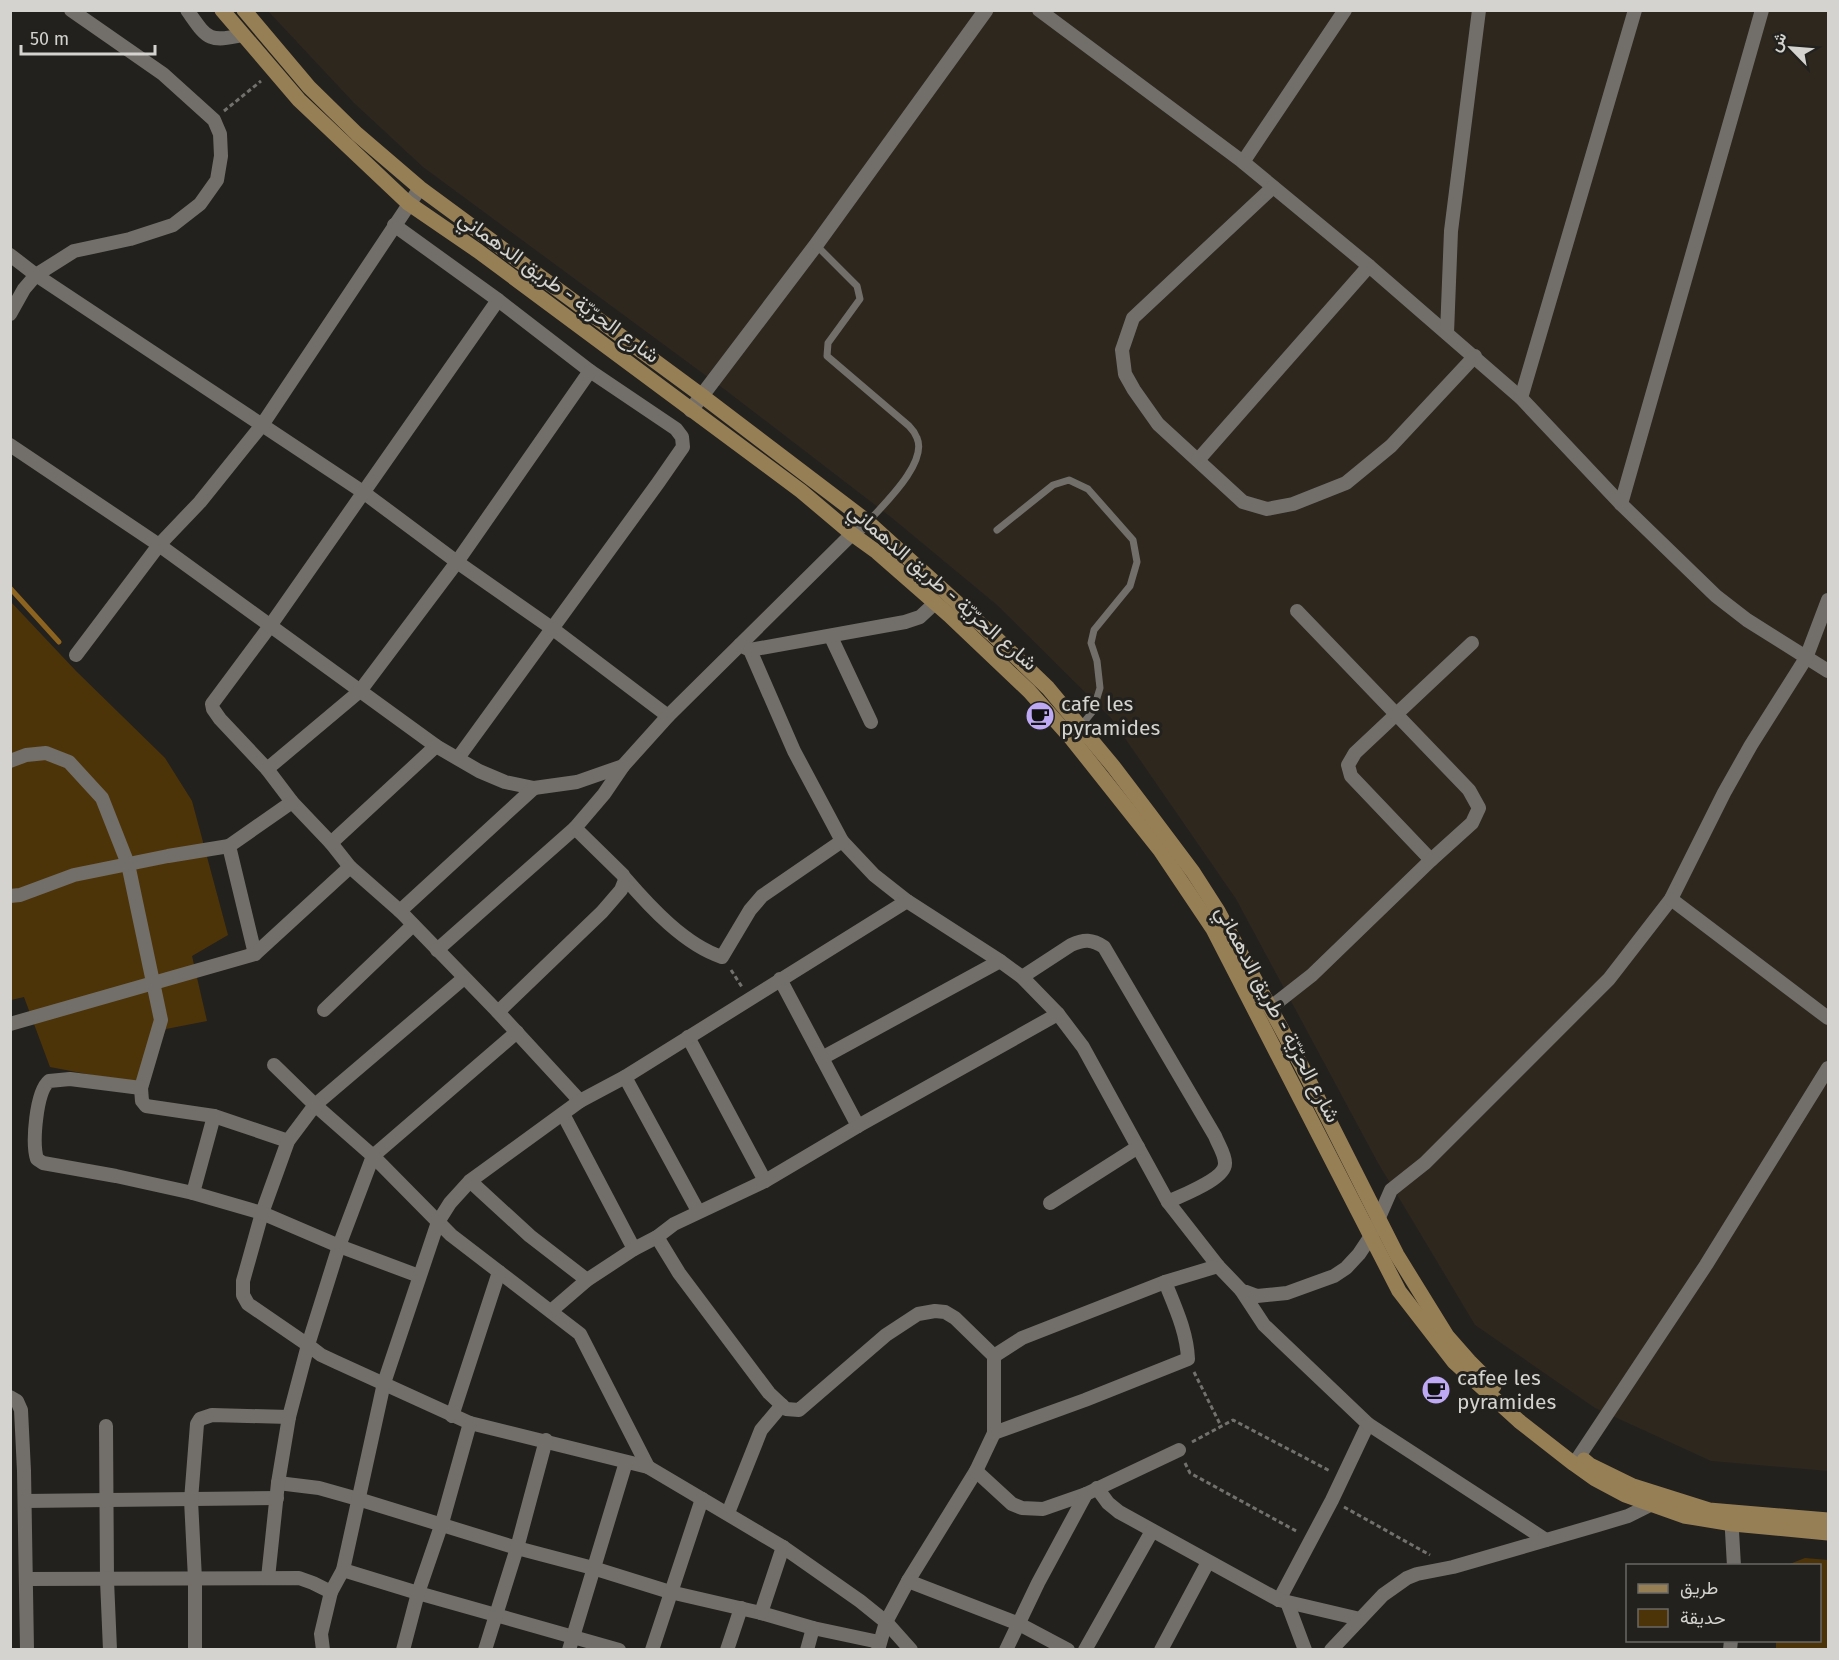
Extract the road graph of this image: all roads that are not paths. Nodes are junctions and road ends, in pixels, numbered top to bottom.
1 (71, 10) edge
2 (187, 10) edge
3 (222, 10) edge
4 (244, 10) edge
5 (986, 10) edge
6 (1039, 10) edge
7 (1479, 10) edge
8 (1635, 10) edge
9 (1761, 10) edge
10 (1342, 12) edge
11 (243, 35) junction
12 (1243, 162) junction
13 (1273, 186) junction
14 (420, 188) junction
15 (408, 203) junction
16 (394, 225) junction
17 (816, 245) junction
18 (10, 255) edge
19 (1369, 266) junction
20 (36, 275) junction
21 (498, 300) junction
22 (10, 314) edge
23 (1447, 333) junction
24 (1475, 356) junction
25 (590, 371) junction
26 (701, 395) junction
27 (1521, 398) junction
28 (691, 410) junction
29 (262, 425) junction
30 (10, 445) edge
31 (1198, 460) junction
32 (363, 492) junction
33 (1621, 504) junction
34 (868, 522) junction
35 (997, 530) dead end
36 (852, 534) junction
37 (159, 545) junction
38 (458, 562) junction
39 (1828, 600) edge
40 (935, 603) junction
41 (1297, 611) dead end
42 (270, 626) junction
43 (553, 629) junction
44 (831, 637) junction
45 (1472, 643) dead end
46 (745, 648) junction
47 (76, 655) dead end
48 (1806, 658) junction
49 (1828, 671) edge
50 (360, 691) junction
51 (1395, 713) junction
52 (668, 716) junction
53 (871, 722) dead end
54 (1076, 732) junction
55 (436, 746) junction
56 (458, 758) junction
57 (10, 761) edge
58 (623, 766) junction
59 (267, 769) junction
60 (534, 788) junction
61 (292, 802) junction
62 (575, 828) junction
63 (842, 841) junction
64 (331, 843) junction
65 (229, 846) junction
66 (1431, 860) junction
67 (128, 864) junction
68 (350, 867) junction
69 (625, 878) junction
70 (10, 896) edge
71 (1671, 899) junction
72 (907, 901) junction
73 (400, 911) junction
74 (413, 926) junction
75 (438, 950) junction
76 (255, 954) junction
77 (1000, 961) junction
78 (1022, 977) junction
79 (464, 978) junction
80 (780, 979) junction
81 (154, 982) junction
82 (1270, 1008) junction
83 (324, 1010) dead end
84 (498, 1012) junction
85 (1058, 1014) junction
86 (1828, 1018) edge
87 (10, 1024) edge
88 (517, 1032) junction
89 (688, 1037) junction
90 (822, 1058) junction
91 (274, 1065) dead end
92 (1828, 1068) edge
93 (625, 1077) junction
94 (141, 1088) junction
95 (580, 1101) junction
96 (315, 1106) junction
97 (563, 1113) junction
98 (214, 1116) junction
99 (858, 1125) junction
100 (288, 1141) junction
101 (1138, 1147) junction
102 (373, 1156) junction
103 (470, 1181) junction
104 (765, 1181) junction
105 (193, 1193) junction
106 (1168, 1202) junction
107 (1050, 1203) dead end
108 (698, 1211) junction
109 (262, 1213) junction
110 (1378, 1221) junction
111 (438, 1222) junction
112 (1371, 1236) junction
113 (657, 1237) junction
114 (339, 1246) junction
115 (634, 1250) junction
116 (1218, 1266) junction
117 (499, 1272) junction
118 (419, 1276) junction
119 (587, 1280) junction
120 (1165, 1282) junction
121 (1241, 1290) junction
122 (551, 1311) junction
123 (308, 1345) junction
124 (994, 1356) junction
125 (384, 1383) junction
126 (10, 1397) edge
127 (782, 1405) junction
128 (453, 1416) junction
129 (289, 1417) junction
130 (470, 1423) junction
131 (1368, 1424) junction
132 (106, 1426) dead end
133 (994, 1433) junction
134 (546, 1440) junction
135 (1179, 1450) road end
136 (1577, 1460) junction
137 (626, 1462) junction
138 (648, 1467) junction
139 (17, 1471) edge
140 (976, 1471) junction
141 (278, 1483) junction
142 (1091, 1491) junction
143 (277, 1498) junction
144 (358, 1498) junction
145 (702, 1499) junction
146 (107, 1500) junction
147 (191, 1500) junction
148 (25, 1501) junction
149 (1650, 1505) junction
150 (728, 1514) junction
151 (1732, 1519) junction
152 (1828, 1520) edge
153 (442, 1523) junction
154 (1152, 1531) junction
155 (1828, 1533) edge
156 (1546, 1540) junction
157 (783, 1547) junction
158 (517, 1548) junction
159 (17, 1551) edge
160 (1208, 1562) junction
161 (1734, 1564) edge
162 (593, 1568) junction
163 (343, 1569) junction
164 (268, 1578) junction
165 (26, 1579) junction
166 (195, 1579) junction
167 (107, 1580) junction
168 (908, 1581) junction
169 (331, 1592) junction
170 (670, 1592) junction
171 (418, 1593) junction
172 (1283, 1601) junction
173 (741, 1608) junction
174 (761, 1613) junction
175 (495, 1615) junction
176 (1360, 1619) junction
177 (886, 1622) junction
178 (1019, 1624) junction
179 (813, 1628) junction
180 (570, 1643) edge
181 (878, 1646) edge
182 (27, 1650) edge
183 (110, 1650) edge
184 (195, 1650) edge
185 (323, 1650) edge
186 (403, 1650) edge
187 (485, 1650) edge
188 (619, 1650) edge
189 (652, 1650) edge
190 (727, 1650) edge
191 (807, 1650) edge
192 (911, 1650) edge
193 (1006, 1650) edge
194 (1068, 1650) edge
195 (1085, 1650) edge
196 (1161, 1650) edge
197 (1305, 1650) edge
198 (1331, 1650) edge

1 - 20 street
2 - 11 street
3 - 11 main road, شارع الحرّيّة - طريق الدهماني
4 - 14 main road, شارع الحرّيّة - طريق الدهماني
5 - 17 street
6 - 12 street
7 - 23 street
8 - 27 street
9 - 33 street
10 - 12 street
11 - 15 main road, شارع الحرّيّة - طريق الدهماني
12 - 13 street
13 - 19 street
13 - 31 street
14 - 15 street
14 - 26 main road, شارع الحرّيّة - طريق الدهماني
15 - 16 street
15 - 28 main road, شارع الحرّيّة - طريق الدهماني
16 - 21 street
16 - 29 street
17 - 26 street
17 - 34 lane
18 - 20 street
19 - 23 street
19 - 31 street
20 - 22 street
20 - 29 street
21 - 25 street
21 - 32 street
23 - 24 street
24 - 27 street
24 - 31 street
25 - 38 street
25 - 43 street
26 - 28 street
26 - 34 main road, شارع الحرّيّة - طريق الدهماني
27 - 33 street
28 - 36 main road, شارع الحرّيّة - طريق الدهماني
29 - 32 street
29 - 37 street
30 - 37 street
32 - 38 street
32 - 42 street
33 - 48 street
34 - 36 street
34 - 54 main road, شارع الحرّيّة - طريق الدهماني
35 - 54 lane
36 - 40 main road, شارع الحرّيّة - طريق الدهماني
36 - 46 street
37 - 42 street
37 - 47 street
38 - 43 street
38 - 50 street
39 - 48 street
40 - 44 street
40 - 54 main road, شارع الحرّيّة - طريق الدهماني
41 - 51 street
42 - 50 street
42 - 59 street
43 - 52 street
43 - 56 street
44 - 46 street
44 - 53 street
45 - 51 street
46 - 52 street
46 - 63 street
48 - 49 street
48 - 71 street
50 - 55 street
50 - 59 street
51 - 66 street
51 - 66 street
52 - 58 street
54 - 82 main road, شارع الحرّيّة - طريق الدهماني
54 - 112 main road, شارع الحرّيّة - طريق الدهماني
55 - 56 street
55 - 64 street
56 - 60 street
57 - 67 street
58 - 60 street
58 - 62 street
59 - 61 street
60 - 73 street
61 - 64 street
61 - 65 street
62 - 69 street
62 - 75 street
63 - 69 street
63 - 72 street
64 - 68 street
65 - 67 street
65 - 76 street
66 - 82 street
67 - 70 street
67 - 81 street
68 - 73 street
68 - 76 street
69 - 84 street
71 - 86 street
71 - 110 street
72 - 77 street
72 - 80 street
73 - 74 street
74 - 75 street
74 - 83 street
75 - 79 street
76 - 81 street
77 - 78 street
77 - 90 street
78 - 85 street
78 - 106 street
79 - 84 street
79 - 96 street
80 - 89 street
80 - 90 street
81 - 87 street
81 - 94 street
82 - 110 main road, شارع الحرّيّة - طريق الدهماني
84 - 88 street
85 - 99 street
85 - 101 street
88 - 95 street
88 - 102 street
89 - 93 street
89 - 104 street
90 - 99 street
91 - 96 street
92 - 136 street
93 - 95 street
93 - 108 street
94 - 98 street
94 - 105 street
95 - 97 street
96 - 100 street
96 - 102 street
97 - 103 street
97 - 115 street
98 - 100 street
98 - 105 street
99 - 104 street
100 - 109 street
101 - 106 street
101 - 107 street
102 - 111 street
102 - 114 street
103 - 111 street
103 - 119 street
104 - 108 street
105 - 109 street
106 - 116 street
108 - 113 street
109 - 114 street
109 - 123 street
110 - 112 street
110 - 136 main road, شارع الحرّيّة - طريق الدهماني
111 - 117 street
111 - 118 street
112 - 121 street
112 - 136 main road, شارع الحرّيّة - طريق الدهماني
113 - 115 street
113 - 127 street
114 - 118 street
114 - 123 street
115 - 119 street
116 - 120 street
116 - 121 street
117 - 122 street
117 - 128 street
118 - 125 street
119 - 122 street
120 - 124 street
120 - 133 street
121 - 131 street
122 - 138 street
123 - 125 street
123 - 129 street
124 - 127 street
124 - 133 street
125 - 128 street
125 - 144 street
126 - 139 street
127 - 150 street
128 - 130 street
129 - 141 street
129 - 147 street
130 - 134 street
130 - 153 street
131 - 156 street
131 - 172 street
132 - 146 street
133 - 140 street
134 - 137 street
134 - 158 street
135 - 142 street
136 - 149 main road, شارع الحرّيّة - طريق الدهماني
136 - 151 main road, شارع الحرّيّة - طريق الدهماني
137 - 138 street
137 - 162 street
138 - 145 street
139 - 148 street
140 - 142 street
140 - 168 street
141 - 143 street
141 - 144 street
142 - 154 street
142 - 178 street
143 - 147 street
143 - 164 street
144 - 153 street
144 - 163 street
145 - 150 street
145 - 170 street
146 - 147 street
146 - 148 street
146 - 167 street
147 - 166 street
148 - 159 street
149 - 151 main road, شارع الحرّيّة - طريق الدهماني
149 - 156 street
150 - 157 street
151 - 152 main road, شارع الحرّيّة - طريق الدهماني
151 - 155 main road, شارع الحرّيّة - طريق الدهماني
151 - 161 street
153 - 158 street
153 - 171 street
154 - 160 street
154 - 195 street
156 - 176 street
157 - 174 street
157 - 177 street
158 - 162 street
158 - 175 street
159 - 165 street
160 - 172 street
160 - 196 street
162 - 170 street
162 - 180 street
163 - 169 street
163 - 171 street
164 - 166 street
164 - 169 street
165 - 167 street
165 - 182 street
166 - 167 street
166 - 184 street
167 - 183 street
168 - 177 street
168 - 178 street
169 - 185 street
170 - 173 street
170 - 189 street
171 - 175 street
171 - 186 street
172 - 176 street
172 - 197 street
173 - 174 street
173 - 190 street
174 - 179 street
175 - 180 street
175 - 187 street
176 - 198 street
177 - 181 street
177 - 192 street
178 - 193 street
178 - 194 street
179 - 181 street
179 - 191 street
180 - 188 street

